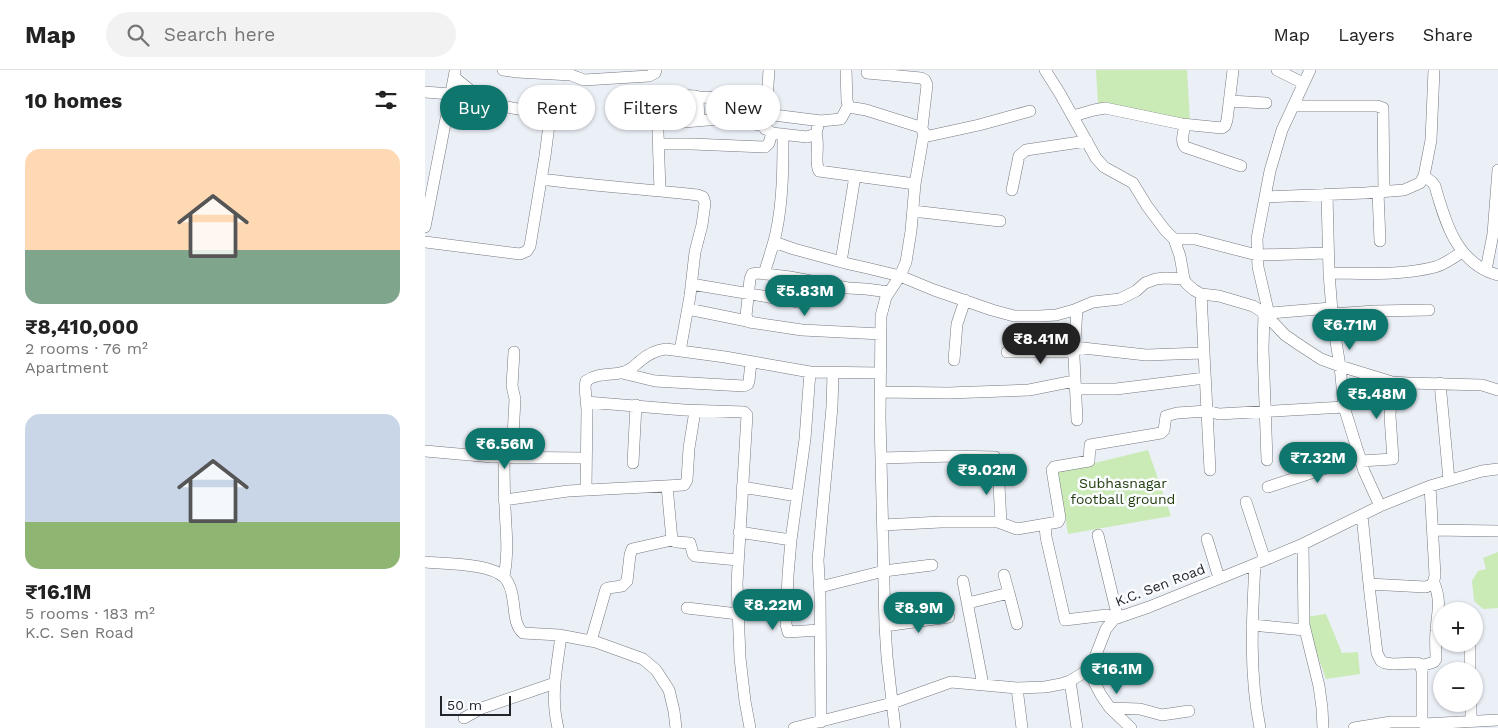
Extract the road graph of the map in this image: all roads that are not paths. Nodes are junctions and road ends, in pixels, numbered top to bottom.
1 (503, 70) edge
2 (656, 70) edge
3 (769, 70) edge
4 (846, 70) edge
5 (1045, 70) edge
6 (1233, 70) edge
7 (1277, 70) edge
8 (1310, 70) edge
9 (1434, 70) edge
10 (867, 73) dead end
11 (455, 74) edge
12 (1303, 83) junction
13 (657, 85) edge
14 (768, 85) edge
15 (425, 92) edge
16 (440, 93) edge
17 (698, 96) joint
18 (706, 96) edge
19 (1229, 101) junction
20 (1266, 103) dead end
21 (849, 106) junction
22 (1293, 106) junction
23 (1030, 110) dead end
24 (780, 116) edge
25 (1073, 116) junction
26 (699, 120) junction
27 (821, 121) junction
28 (1185, 124) junction
29 (442, 130) edge
30 (773, 132) junction
31 (923, 132) junction
32 (816, 134) junction
33 (1087, 142) junction
34 (658, 144) junction
35 (1241, 166) dead end
36 (1498, 170) edge
37 (855, 176) junction
38 (1424, 176) junction
39 (541, 179) junction
40 (430, 181) edge
41 (915, 184) junction
42 (1012, 190) dead end
43 (660, 191) junction
44 (1381, 192) junction
45 (1327, 194) junction
46 (1266, 197) junction
47 (913, 211) junction
48 (1000, 221) dead end
49 (425, 228) edge
50 (1173, 239) junction
51 (1380, 241) dead end
52 (425, 242) edge
53 (774, 242) junction
54 (1462, 252) junction
55 (1328, 253) junction
56 (1257, 255) junction
57 (841, 262) junction
58 (1486, 270) junction
59 (1329, 273) junction
60 (764, 274) junction
61 (1498, 275) edge
62 (900, 276) junction
63 (1184, 279) junction
64 (691, 284) junction
65 (889, 292) junction
66 (748, 293) junction
67 (1201, 294) junction
68 (965, 300) junction
69 (803, 303) dead end
70 (687, 309) junction
71 (1077, 309) junction
72 (1429, 310) dead end
73 (1332, 311) junction
74 (1268, 315) junction
75 (747, 321) junction
76 (881, 334) junction
77 (1074, 350) junction
78 (681, 351) junction
79 (514, 352) dead end
80 (1007, 352) dead end
81 (1204, 353) junction
82 (954, 360) dead end
83 (751, 362) junction
84 (1340, 366) junction
85 (810, 372) junction
86 (622, 373) junction
87 (833, 373) junction
88 (881, 373) junction
89 (1205, 378) junction
90 (1392, 382) junction
91 (1439, 383) junction
92 (1075, 385) junction
93 (1498, 390) edge
94 (881, 392) junction
95 (586, 402) junction
96 (636, 406) junction
97 (1344, 407) junction
98 (1207, 410) junction
99 (695, 411) junction
100 (1265, 411) junction
101 (1077, 420) dead end
102 (425, 452) edge
103 (504, 457) junction
104 (586, 458) junction
105 (882, 458) junction
106 (1361, 459) junction
107 (1267, 460) dead end
108 (633, 463) dead end
109 (1498, 469) edge
110 (1210, 470) dead end
111 (1449, 480) junction
112 (667, 486) junction
113 (1429, 486) junction
114 (742, 487) junction
115 (1268, 487) dead end
116 (586, 489) junction
117 (797, 496) junction
118 (505, 500) junction
119 (1245, 502) dead end
120 (1380, 506) junction
121 (1362, 515) junction
122 (1001, 523) junction
123 (883, 525) junction
124 (1045, 525) junction
125 (1432, 530) junction
126 (1498, 531) edge
127 (739, 532) junction
128 (1098, 535) dead end
129 (1207, 539) dead end
130 (672, 540) junction
131 (791, 540) junction
132 (1303, 544) junction
133 (738, 560) junction
134 (425, 562) edge
135 (1260, 562) junction
136 (932, 565) dead end
137 (884, 571) junction
138 (1004, 575) dead end
139 (504, 577) junction
140 (1219, 578) junction
141 (963, 581) dead end
142 (1434, 583) junction
143 (1369, 584) junction
144 (820, 588) junction
145 (1009, 594) junction
146 (968, 603) junction
147 (687, 608) dead end
148 (737, 614) junction
149 (949, 617) dead end
150 (1116, 618) junction
151 (1017, 624) dead end
152 (1252, 625) junction
153 (885, 626) junction
154 (820, 630) junction
155 (1305, 630) junction
156 (561, 636) junction
157 (591, 641) junction
158 (1421, 666) junction
159 (1087, 670) junction
160 (1070, 681) junction
161 (555, 683) junction
162 (983, 685) junction
163 (1017, 688) junction
164 (893, 703) junction
165 (1111, 708) junction
166 (1189, 711) dead end
167 (1471, 712) edge
168 (463, 718) dead end
169 (1498, 720) edge
170 (821, 722) junction
171 (1422, 722) junction
172 (1471, 722) junction
173 (1257, 727) edge
174 (558, 728) edge
175 (676, 728) edge
176 (750, 728) edge
177 (795, 728) edge
178 (895, 728) edge
179 (1022, 728) edge
180 (1077, 728) edge
181 (1131, 728) edge
182 (1323, 728) edge
183 (1354, 728) edge

1 - 2 street
2 - 13 street
3 - 14 street
4 - 21 street
5 - 25 street
6 - 19 street
7 - 12 street
8 - 12 street
9 - 38 street
10 - 31 street
11 - 39 street
12 - 22 street
15 - 16 street
17 - 18 street
17 - 26 street
19 - 20 street
19 - 28 street
21 - 27 street
21 - 31 street
22 - 44 street
22 - 46 street
23 - 31 street
24 - 27 street
25 - 28 street
25 - 33 street
26 - 30 street
26 - 34 street
27 - 32 street
28 - 35 street
29 - 40 street
30 - 32 street
30 - 34 street
30 - 53 street
31 - 41 street
32 - 37 street
33 - 42 street
33 - 50 street
34 - 43 street
36 - 58 street
37 - 41 street
37 - 57 street
38 - 44 street
38 - 54 street
39 - 43 street
39 - 52 street
40 - 49 street
41 - 47 street
43 - 64 street
44 - 45 street
44 - 51 street
45 - 46 street
45 - 55 street
46 - 56 street
47 - 48 street
47 - 62 street
50 - 56 street
50 - 63 street
53 - 57 street
53 - 60 street
54 - 58 street
54 - 59 street
55 - 56 street
55 - 59 street
56 - 74 street
57 - 62 street
58 - 61 street
59 - 73 street
60 - 65 street
60 - 66 street
62 - 65 street
62 - 68 street
63 - 67 street
63 - 71 street
64 - 66 street
64 - 70 street
65 - 76 street
66 - 69 street
66 - 75 street
67 - 74 street
67 - 81 street
68 - 71 street
68 - 82 street
70 - 75 street
70 - 78 street
71 - 77 street
72 - 73 street
73 - 74 street
73 - 84 street
74 - 84 street
74 - 100 street
75 - 76 street
76 - 88 street
77 - 80 street
77 - 81 street
77 - 92 street
78 - 83 street
78 - 86 street
79 - 103 street
81 - 89 street
83 - 85 street
83 - 86 street
84 - 90 street
84 - 97 street
85 - 87 street
85 - 117 street
86 - 95 street
87 - 88 street
87 - 144 street
88 - 94 street
89 - 92 street
89 - 98 street
90 - 91 street
90 - 106 street
91 - 93 street
91 - 111 street
92 - 94 street
92 - 101 street
94 - 105 street
95 - 96 street
95 - 104 street
96 - 99 street
96 - 108 street
97 - 100 street
97 - 106 street
98 - 100 street
98 - 110 street
98 - 124 street
99 - 112 street
99 - 114 street
100 - 107 street
102 - 103 street
103 - 104 street
103 - 118 street
104 - 116 street
105 - 122 street
105 - 123 street
106 - 115 street
106 - 120 street
109 - 111 street, K.C. Sen Road
111 - 113 street, K.C. Sen Road
112 - 116 street
112 - 130 street
113 - 120 street, K.C. Sen Road
113 - 125 street
114 - 117 street
114 - 127 street
116 - 118 street
117 - 131 street
118 - 139 street
119 - 135 street
120 - 121 street, K.C. Sen Road
121 - 132 street, K.C. Sen Road
121 - 143 street
122 - 123 street
122 - 124 street
123 - 137 street
124 - 150 street
125 - 126 street
125 - 142 street
127 - 131 street
127 - 133 street
128 - 150 street
129 - 140 street
130 - 133 street
130 - 157 street
131 - 154 street
132 - 135 street, K.C. Sen Road
132 - 155 street
133 - 148 street
134 - 139 street
135 - 140 street, K.C. Sen Road
135 - 152 street
136 - 137 street
137 - 144 street
137 - 153 street
138 - 145 street
139 - 156 street
140 - 150 street, K.C. Sen Road
141 - 146 street
142 - 143 street
142 - 158 street
143 - 158 street
144 - 154 street
145 - 146 street
145 - 151 street
146 - 162 street
147 - 148 street
148 - 176 street
149 - 153 street
150 - 159 street, K.C. Sen Road
152 - 155 street
152 - 173 street
153 - 164 street
154 - 170 street
155 - 182 street
156 - 157 street
156 - 161 street
157 - 175 street
158 - 171 street
159 - 160 street, K.C. Sen Road
159 - 165 street
160 - 163 street, K.C. Sen Road
160 - 180 street
161 - 168 street
161 - 174 street
162 - 163 street, K.C. Sen Road
162 - 164 street, K.C. Sen Road
163 - 179 street
164 - 170 street, K.C. Sen Road
164 - 178 street
165 - 166 street
165 - 181 street
167 - 172 street
169 - 172 street
170 - 177 street, K.C. Sen Road
171 - 172 street
171 - 183 street

